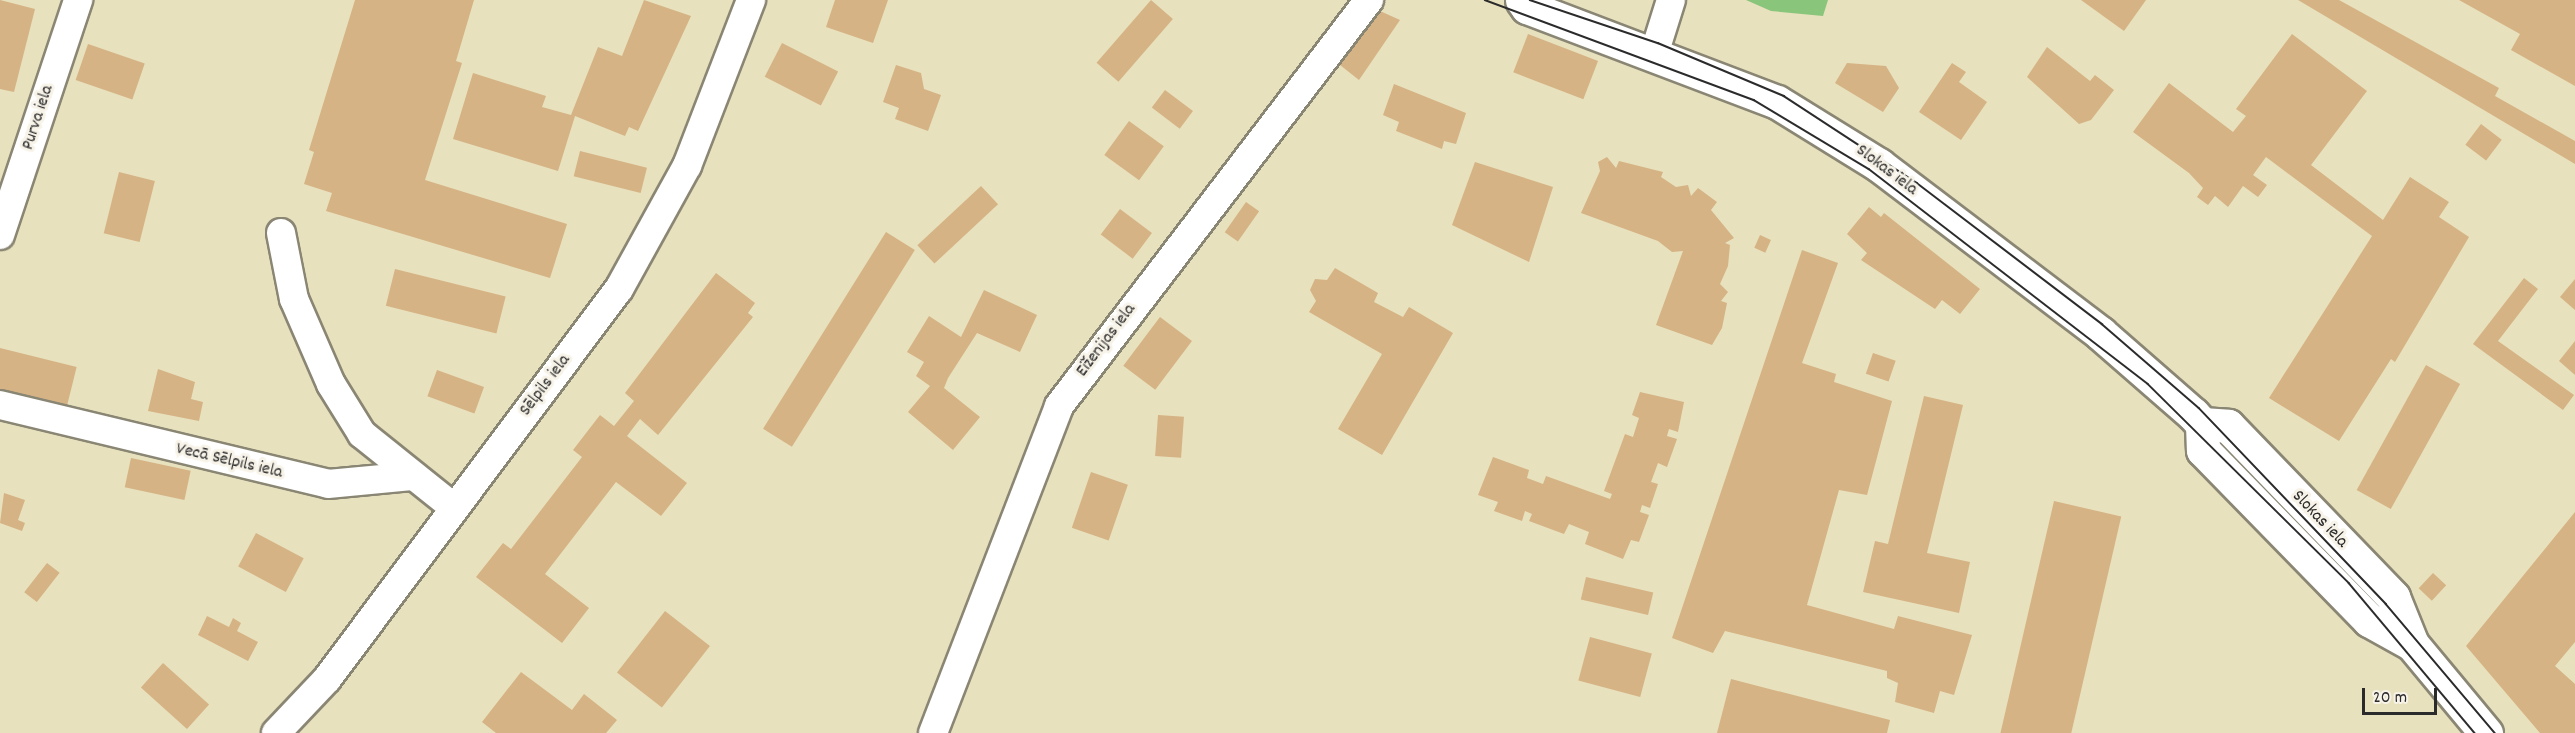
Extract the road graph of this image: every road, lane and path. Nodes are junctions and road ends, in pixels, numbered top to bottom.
1 (78, 0) edge
2 (752, 0) edge
3 (1369, 0) edge
4 (1671, 0) edge
5 (1524, 3) edge
6 (1655, 51) junction
7 (281, 233) dead end
8 (0, 235) edge
9 (0, 405) edge
10 (412, 476) junction
11 (452, 506) junction
12 (276, 733) edge
13 (933, 733) edge
14 (2486, 733) edge

1 - 8 street, Purva iela
2 - 11 street, Sēlpils iela
3 - 13 street, Eiženijas iela
4 - 6 street
5 - 6 street, Slokas iela
6 - 14 street, Slokas iela
7 - 10 street
9 - 10 street, Vecā Sēlpils iela
10 - 11 street
11 - 12 street, Sēlpils iela

